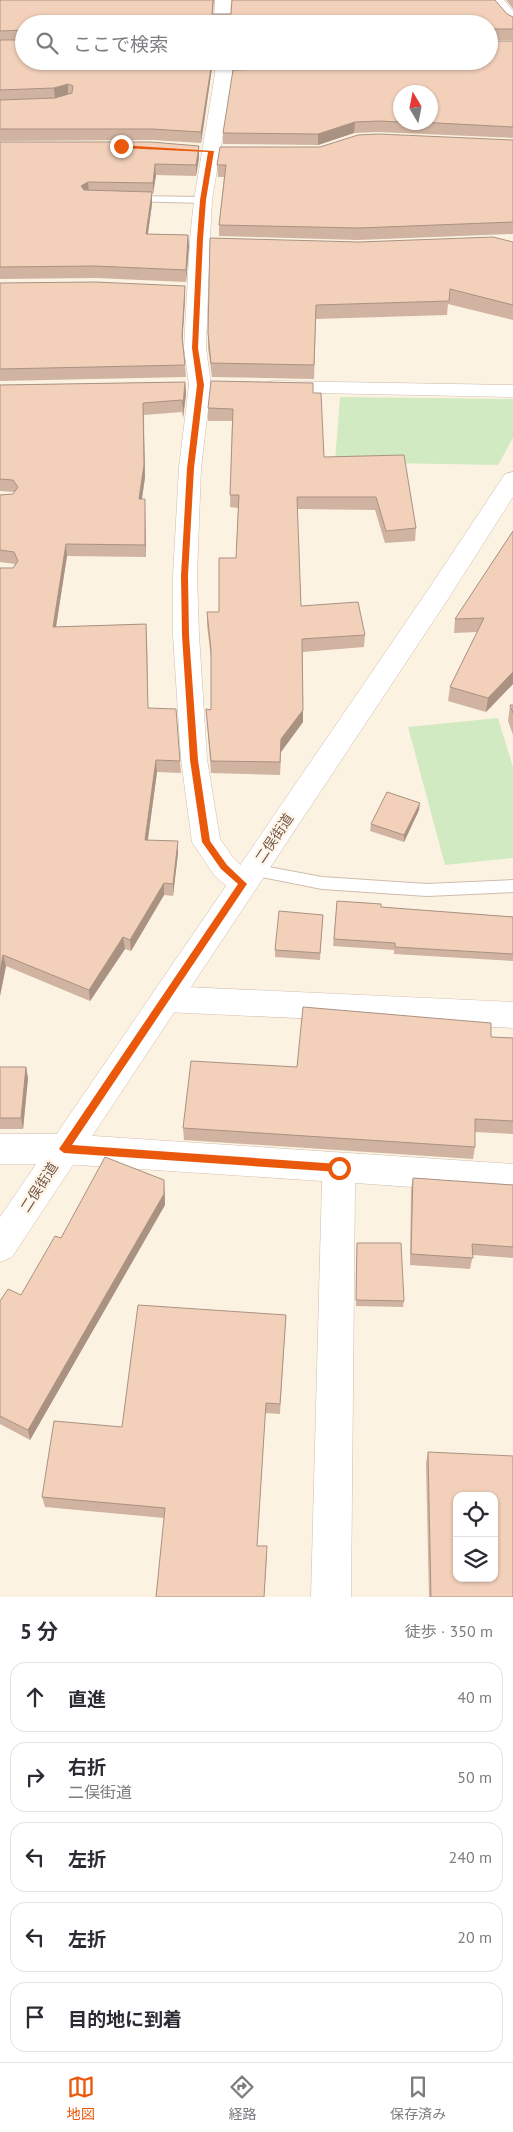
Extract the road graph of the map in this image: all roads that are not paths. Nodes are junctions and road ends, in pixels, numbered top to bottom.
1 (223, 0) edge
2 (495, 0) edge
3 (222, 15) edge
4 (513, 21) edge
5 (230, 70) edge
6 (118, 198) edge
7 (203, 200) junction
8 (259, 386) edge
9 (513, 391) edge
10 (513, 479) edge
11 (248, 877) junction
12 (513, 886) edge
13 (165, 999) junction
14 (513, 1015) edge
15 (0, 1149) edge
16 (64, 1149) junction
17 (339, 1168) junction
18 (513, 1179) edge
19 (0, 1246) edge
20 (331, 1597) edge

1 - 3 street
2 - 4 street
5 - 7 street
6 - 7 lane
7 - 11 street
8 - 9 street
10 - 11 street, 二俣街道
11 - 12 lane
11 - 13 street, 二俣街道
13 - 14 street
13 - 16 street, 二俣街道
15 - 16 street
16 - 17 street
16 - 19 street, 二俣街道
17 - 18 street
17 - 20 street

